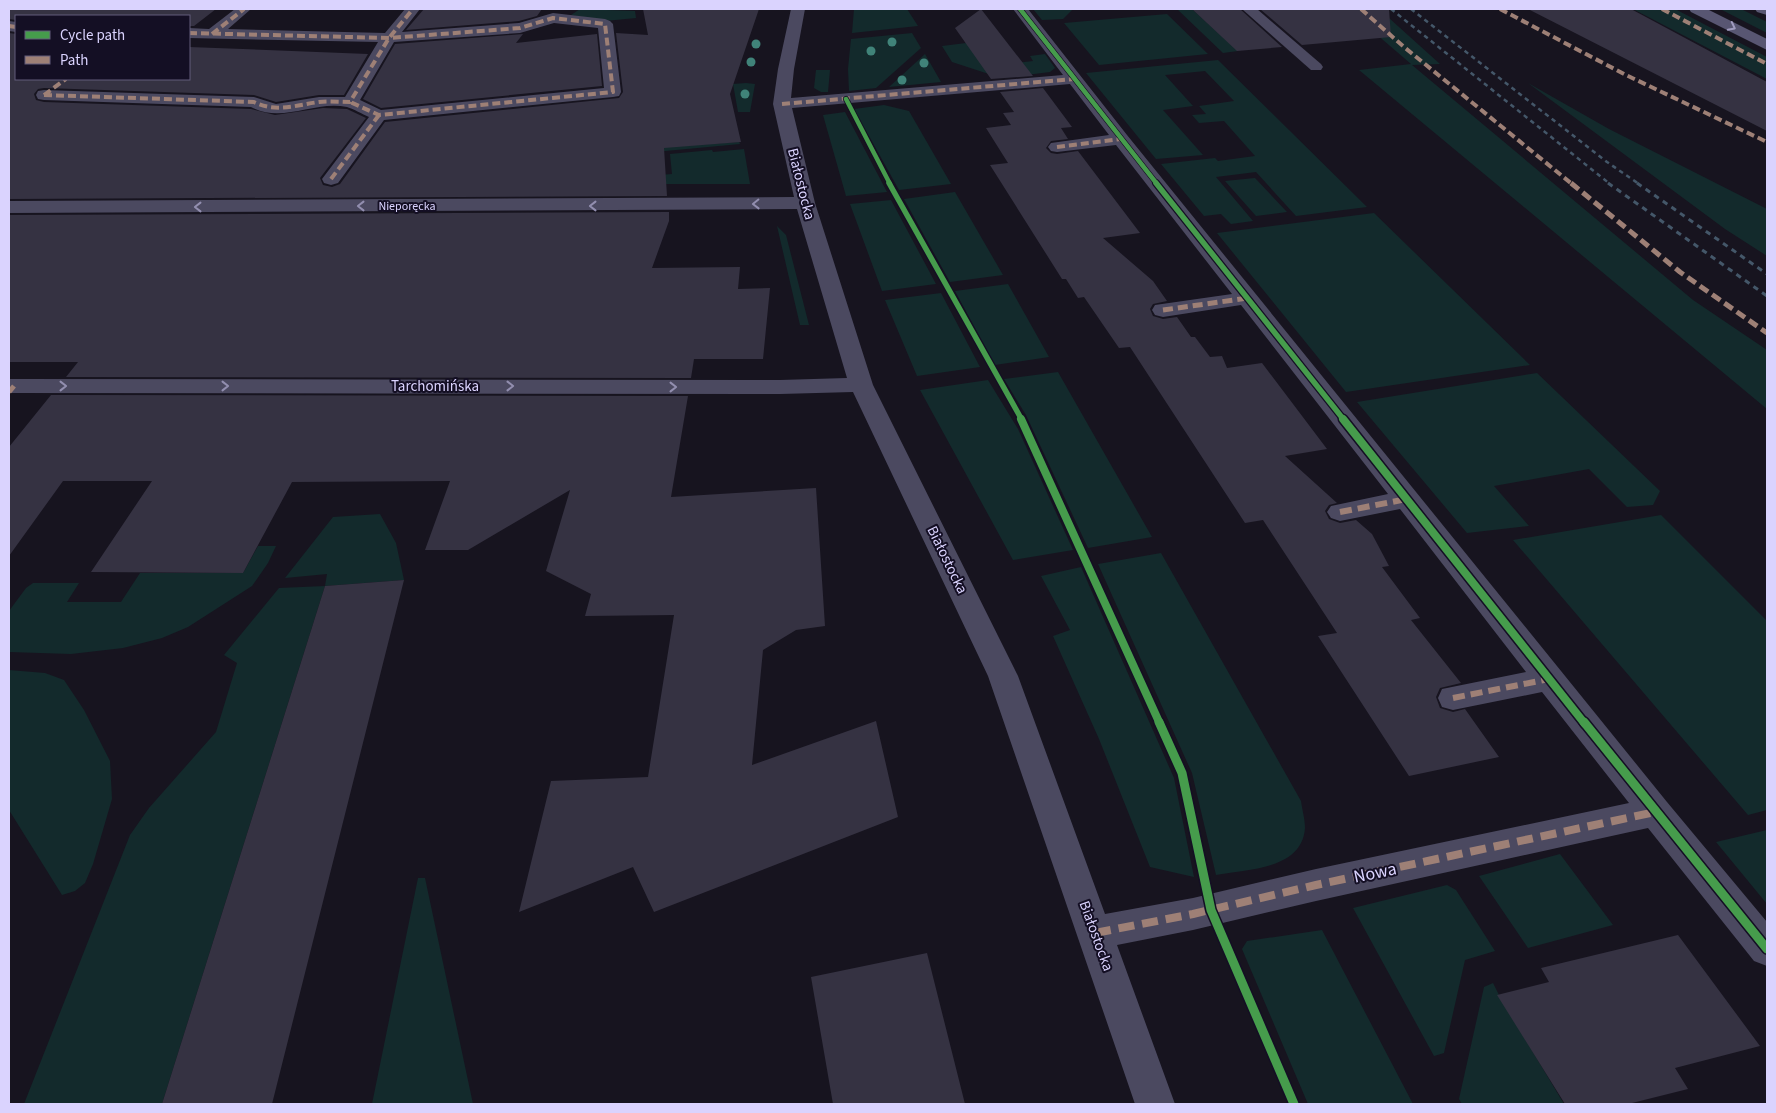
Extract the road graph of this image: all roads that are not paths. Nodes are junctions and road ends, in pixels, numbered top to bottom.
1 (244, 9) edge
2 (412, 9) edge
3 (798, 9) edge
4 (1020, 9) edge
5 (1248, 9) edge
6 (1696, 9) edge
7 (1762, 9) edge
8 (1767, 11) edge
9 (190, 33) edge
10 (212, 34) junction
11 (389, 38) junction
12 (1767, 45) edge
13 (1316, 67) dead end
14 (65, 80) edge
15 (1074, 80) junction
16 (350, 102) junction
17 (782, 104) junction
18 (379, 115) junction
19 (1120, 138) junction
20 (1056, 147) dead end
21 (331, 179) dead end
22 (805, 203) junction
23 (9, 207) edge
24 (1248, 298) junction
25 (1163, 310) dead end
26 (861, 384) junction
27 (11, 388) edge
28 (1407, 499) junction
29 (1340, 512) dead end
30 (1549, 678) junction
31 (1453, 698) dead end
32 (1655, 812) junction
33 (1095, 933) junction
34 (1767, 948) edge
35 (1155, 1104) edge

1 - 10 street
2 - 11 street
3 - 17 street, Białostocka
4 - 15 street
5 - 13 lane
6 -> 12 main road
7 - 8 main road
9 - 10 street
10 - 11 street
11 - 16 street
11 - 18 street
14 - 16 street
15 - 17 street
15 - 19 street
16 - 18 street
17 - 22 street, Białostocka
18 - 21 street
19 - 20 street
19 - 24 street
22 -> 23 street, Nieporęcka
22 - 26 street, Białostocka
24 - 25 street
24 - 28 street
27 -> 26 street, Tarchomińska
26 - 33 street, Białostocka
28 - 29 street
28 - 30 street
30 - 31 street
30 - 32 street
32 - 33 street, Nowa
32 - 34 street
33 - 35 street, Białostocka

